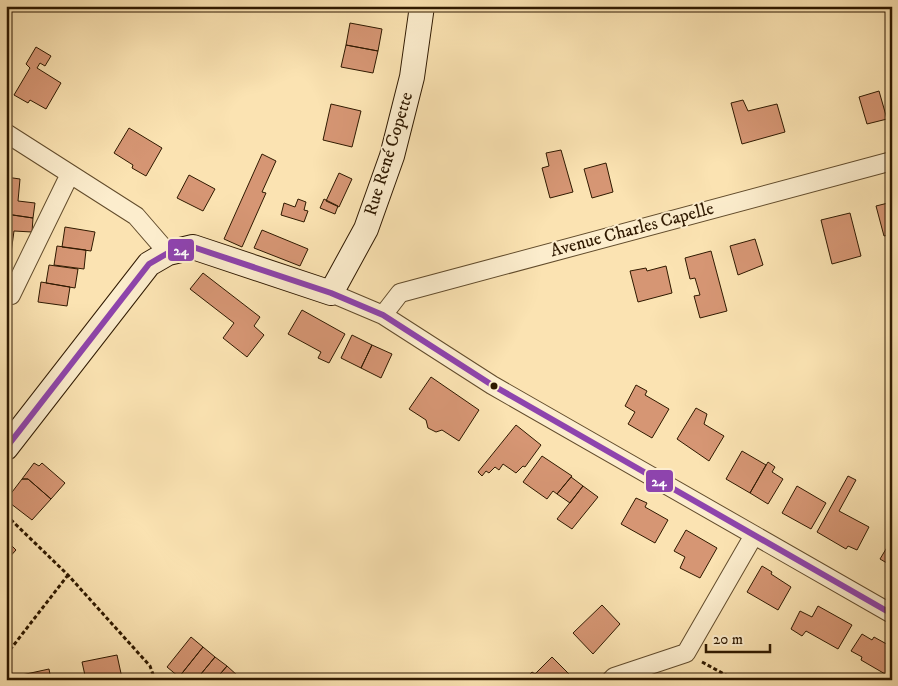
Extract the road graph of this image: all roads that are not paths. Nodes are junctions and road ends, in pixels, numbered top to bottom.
1 (422, 6) edge
2 (6, 133) edge
3 (892, 161) edge
4 (70, 174) junction
5 (168, 253) junction
6 (331, 294) junction
7 (6, 295) edge
8 (383, 315) junction
9 (7, 446) edge
10 (754, 535) junction
11 (892, 614) edge
12 (611, 680) edge

1 - 6 street, Rue René Copette
2 - 4 street
3 - 8 street, Avenue Charles Capelle
4 - 5 street
4 - 7 street
5 - 6 street
5 - 9 street
6 - 8 street
8 - 10 street
10 - 11 street
10 - 12 street

